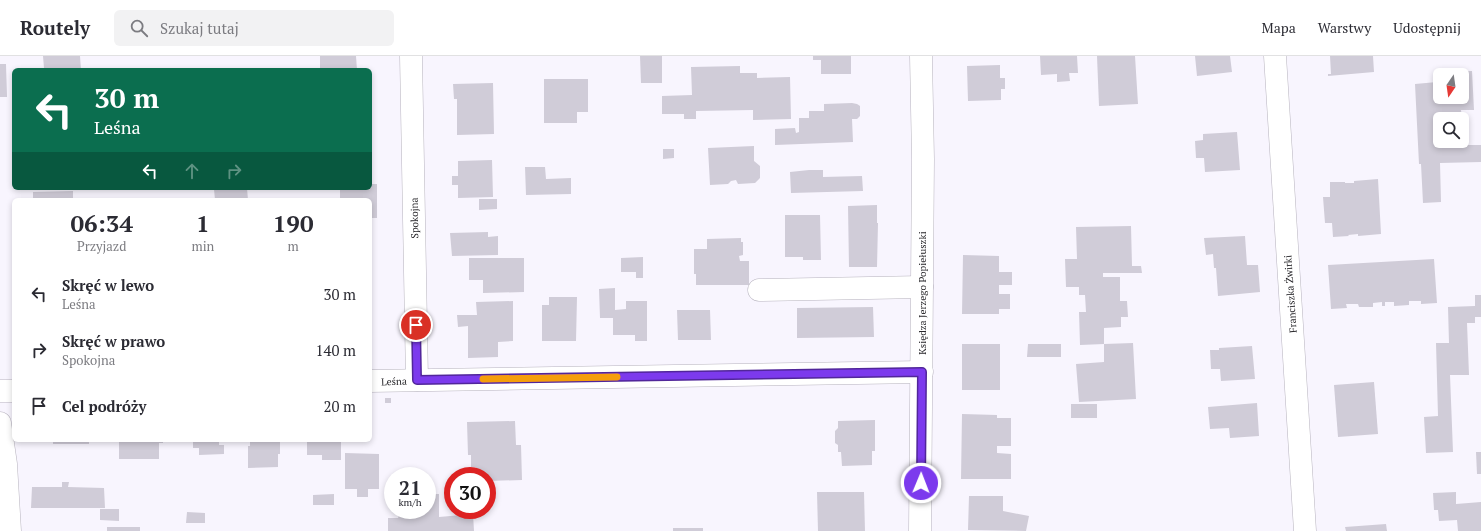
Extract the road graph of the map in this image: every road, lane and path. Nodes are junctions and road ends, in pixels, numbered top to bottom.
1 (410, 56) edge
2 (921, 56) edge
3 (1275, 56) edge
4 (922, 287) junction
5 (759, 290) dead end
6 (922, 372) junction
7 (417, 380) junction
8 (372, 381) edge
9 (0, 390) edge
10 (12, 391) edge
11 (0, 423) edge
12 (10, 531) edge
13 (920, 531) edge
14 (1305, 531) edge

1 - 7 street, Spokojna
2 - 4 street, Księdza Jerzego Popiełuszki
3 - 14 street, Franciszka Żwirki
4 - 5 street
4 - 6 street, Księdza Jerzego Popiełuszki
6 - 7 street, Leśna
6 - 13 street, Księdza Jerzego Popiełuszki
7 - 8 street, Leśna
9 - 10 street
11 - 12 street

